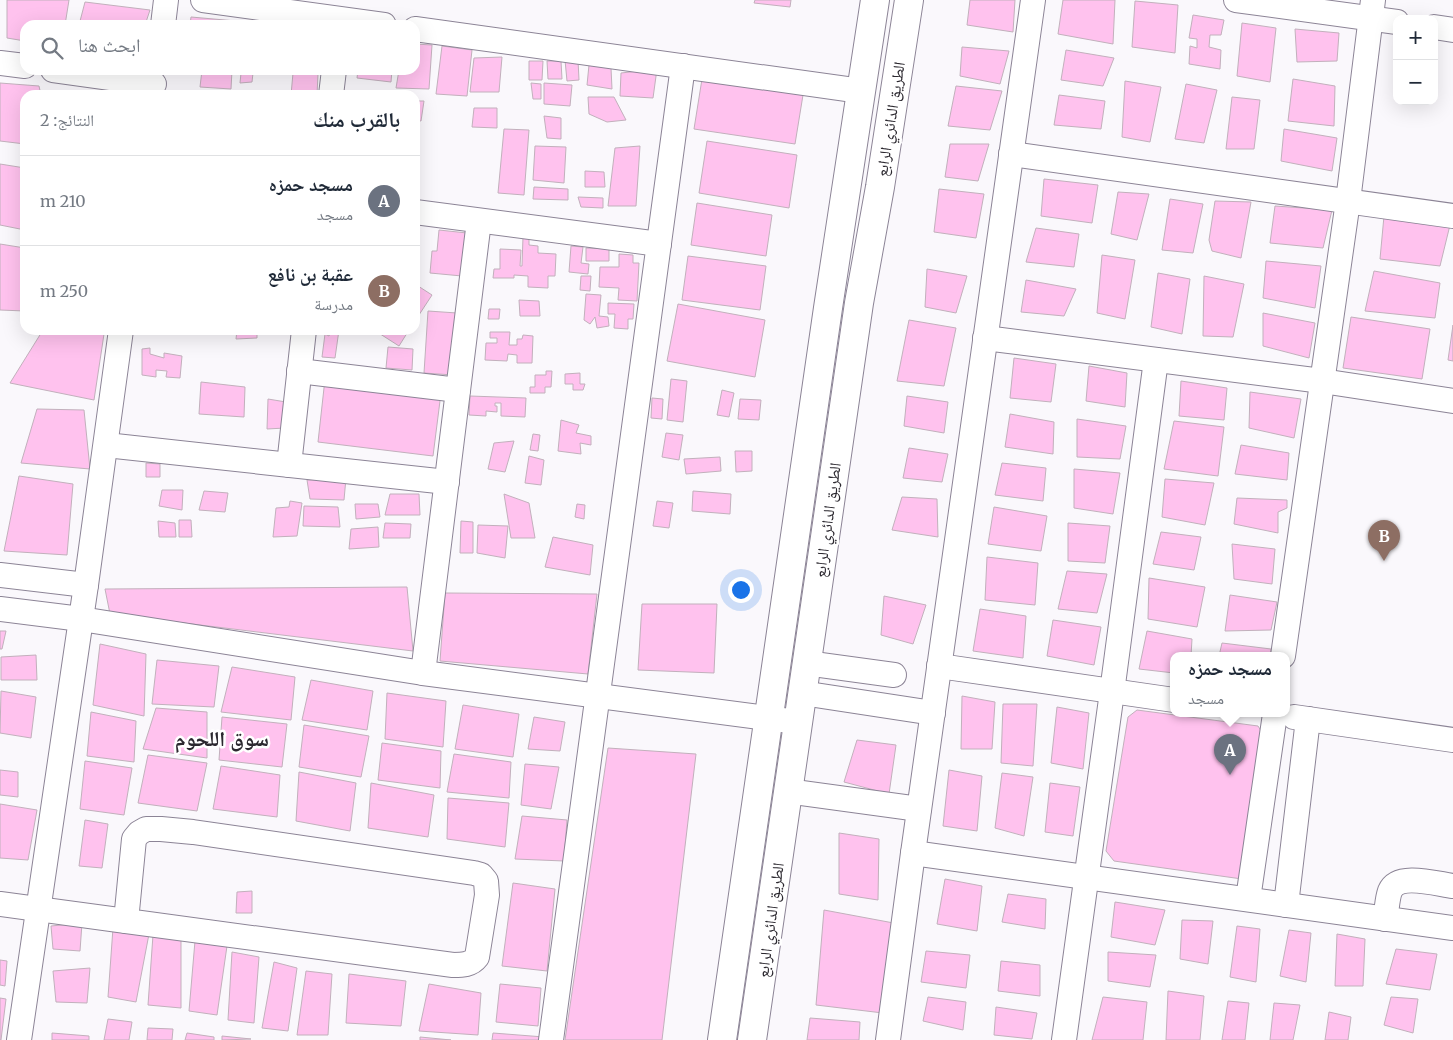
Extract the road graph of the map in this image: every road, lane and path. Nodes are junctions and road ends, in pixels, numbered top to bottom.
1 (166, 0) edge
2 (203, 0) edge
3 (875, 0) edge
4 (909, 0) edge
5 (1032, 0) edge
6 (1236, 0) edge
7 (1371, 9) edge
8 (164, 20) edge
9 (328, 20) edge
10 (1393, 20) edge
11 (1438, 28) edge
12 (420, 30) edge
13 (1453, 30) edge
14 (0, 63) edge
15 (20, 65) edge
16 (683, 66) junction
17 (92, 75) edge
18 (333, 75) edge
19 (155, 83) edge
20 (332, 90) edge
21 (860, 91) junction
22 (1011, 154) junction
23 (1348, 201) junction
24 (420, 213) edge
25 (1453, 216) edge
26 (478, 221) junction
27 (659, 244) junction
28 (120, 335) edge
29 (303, 335) edge
30 (985, 338) junction
31 (1156, 360) junction
32 (299, 372) junction
33 (1322, 381) junction
34 (458, 390) junction
35 (1453, 400) edge
36 (106, 444) junction
37 (289, 465) junction
38 (446, 482) junction
39 (0, 575) edge
40 (86, 585) junction
41 (0, 609) edge
42 (81, 620) junction
43 (1284, 652) edge
44 (806, 663) junction
45 (939, 666) junction
46 (423, 673) junction
47 (894, 675) dead end
48 (802, 692) junction
49 (1112, 692) junction
50 (597, 696) junction
51 (1170, 699) edge
52 (932, 713) junction
53 (1290, 716) edge
54 (1275, 717) edge
55 (768, 718) junction
56 (1308, 719) junction
57 (797, 722) junction
58 (1453, 740) edge
59 (787, 791) junction
60 (919, 809) junction
61 (913, 853) junction
62 (1087, 877) junction
63 (1453, 886) edge
64 (1248, 900) junction
65 (0, 904) edge
66 (1286, 905) junction
67 (39, 909) junction
68 (1385, 919) junction
69 (126, 921) junction
70 (1453, 928) edge
71 (19, 1040) edge
72 (551, 1040) edge
73 (722, 1040) edge
74 (752, 1040) edge
75 (888, 1040) edge
76 (1064, 1040) edge

1 - 8 street
2 - 9 street
3 - 21 main road, الطريق الدائري الرابع
4 - 44 main road, الطريق الدائري الرابع
5 - 22 street
6 - 7 street
7 - 10 street
7 - 23 street
11 - 13 street
12 - 16 street
14 - 15 street
16 - 21 street
16 - 27 street
17 - 19 street
18 - 20 street
21 - 55 main road, الطريق الدائري الرابع
22 - 23 street
22 - 30 street
23 - 25 street
23 - 33 street
24 - 26 street
26 - 27 street
26 - 34 street
27 - 50 street
28 - 36 street
29 - 32 street
30 - 31 street
30 - 45 street
31 - 33 street
31 - 49 street
32 - 34 street
32 - 37 street
33 - 35 street
33 - 43 street
34 - 38 street
36 - 37 street
36 - 40 street
37 - 38 street
38 - 46 street
39 - 40 street
40 - 42 street
41 - 42 street
42 - 46 street
42 - 67 street
44 - 47 street
44 - 48 main road, الطريق الدائري الرابع
45 - 49 street
45 - 52 street
46 - 50 street
48 - 52 street
48 - 57 main road, الطريق الدائري الرابع
49 - 51 street
49 - 62 street
50 - 55 street
50 - 72 street
52 - 60 street
53 - 56 street
54 - 64 street
55 - 57 street
55 - 73 main road, الطريق الدائري الرابع
56 - 58 street
56 - 66 street
57 - 59 main road, الطريق الدائري الرابع
59 - 60 street
59 - 74 main road, الطريق الدائري الرابع
60 - 61 street
61 - 62 street
61 - 75 street
62 - 64 street
62 - 76 street
63 - 68 street
64 - 66 street
65 - 67 street
66 - 68 street
67 - 69 street
67 - 71 street
68 - 70 street
69 - 69 street

